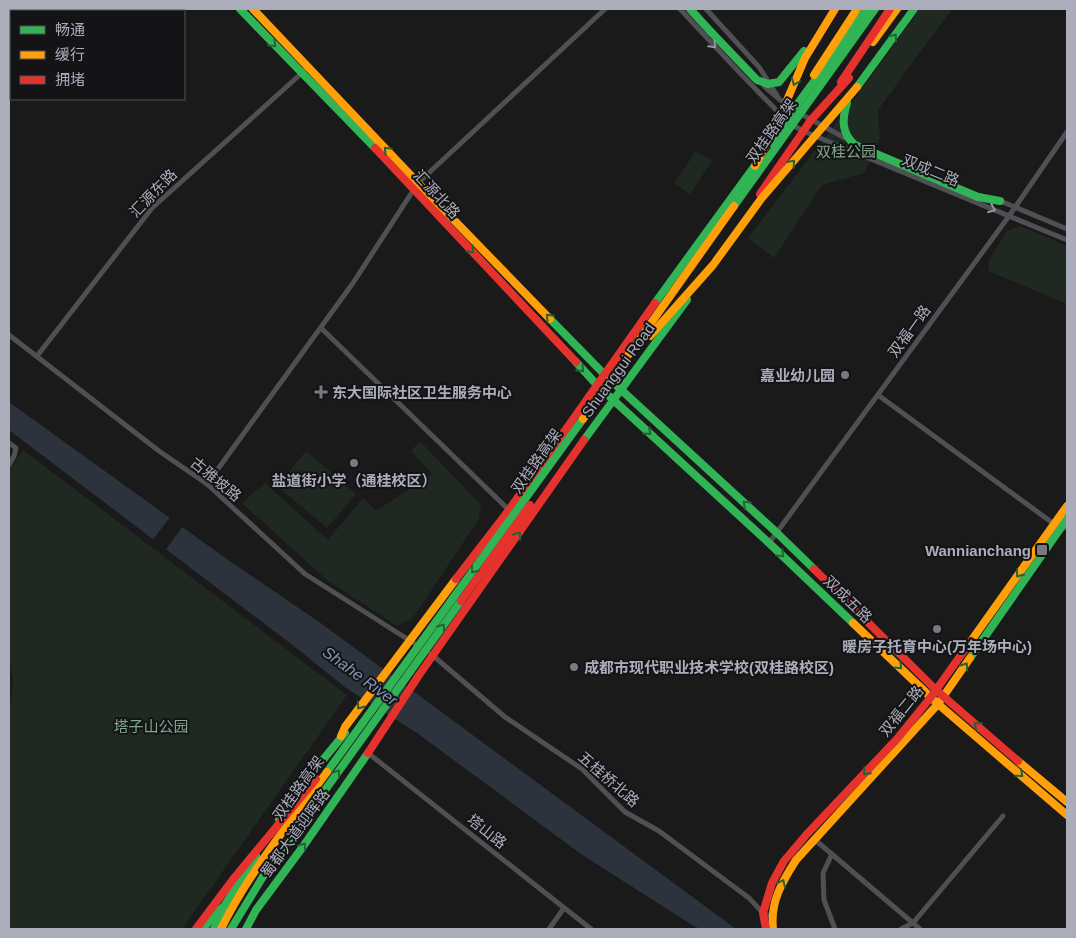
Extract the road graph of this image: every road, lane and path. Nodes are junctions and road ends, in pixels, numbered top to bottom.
1 (240, 9) edge
2 (253, 9) edge
3 (605, 9) edge
4 (680, 9) edge
5 (690, 9) edge
6 (696, 9) edge
7 (706, 9) edge
8 (835, 9) edge
9 (857, 9) edge
10 (866, 9) edge
11 (875, 9) edge
12 (883, 9) edge
13 (890, 9) edge
14 (897, 9) edge
15 (914, 9) edge
16 (820, 31) junction
17 (308, 67) junction
18 (302, 73) junction
19 (848, 98) junction
20 (780, 101) junction
21 (793, 110) junction
22 (787, 120) junction
23 (811, 120) junction
24 (803, 131) junction
25 (1067, 132) edge
26 (417, 186) junction
27 (1000, 201) junction
28 (1014, 207) junction
29 (1009, 216) junction
30 (1067, 229) edge
31 (1067, 240) edge
32 (321, 328) junction
33 (648, 333) junction
34 (9, 336) edge
35 (37, 356) junction
36 (605, 375) junction
37 (597, 385) junction
38 (620, 389) junction
39 (878, 396) junction
40 (612, 400) junction
41 (9, 443) edge
42 (9, 465) edge
43 (207, 484) junction
44 (1067, 506) edge
45 (509, 510) junction
46 (1067, 520) edge
47 (1061, 526) edge
48 (776, 532) junction
49 (769, 542) junction
50 (409, 641) junction
51 (434, 656) junction
52 (936, 690) junction
53 (944, 696) junction
54 (931, 697) junction
55 (938, 704) junction
56 (341, 736) junction
57 (349, 742) junction
58 (368, 753) junction
59 (1067, 802) edge
60 (1067, 815) edge
61 (1003, 816) dead end
62 (807, 834) junction
63 (814, 840) junction
64 (832, 854) junction
65 (225, 906) junction
66 (564, 908) junction
67 (766, 914) junction
68 (913, 923) junction
69 (196, 929) edge
70 (203, 929) edge
71 (214, 929) edge
72 (221, 929) edge
73 (231, 929) edge
74 (246, 929) edge
75 (549, 929) edge
76 (591, 929) edge
77 (766, 929) edge
78 (773, 929) edge
79 (834, 929) edge
80 (901, 929) edge
81 (920, 929) edge

1 -> 18 main road, 汇源北路
2 - 17 main road, 汇源北路
3 - 26 street
4 -> 22 street, 双成二路
5 - 16 main road, bridge
6 - 20 street
7 - 20 street
8 - 16 main road, bridge
9 - 21 main road, Shuanggui Road
10 - 21 main road
11 - 33 main road, 双桂路高架, bridge
12 - 33 main road, 双桂路高架, bridge
13 - 23 main road, bridge
14 - 23 main road, Shuanggui Road
19 -> 15 main road, bridge
16 -> 33 main road, bridge
17 - 18 street, 汇源东路
26 -> 17 main road, 汇源北路
18 - 26 main road, 汇源北路
18 - 35 street, 汇源东路
19 - 27 main road, bridge
33 -> 19 main road, bridge
20 - 21 street, 双成二路
21 - 22 main road, Shuanggui Road
21 - 23 street, 双成二路
22 - 24 street, 双成二路
22 - 36 main road, Shuanggui Road
23 - 24 main road, Shuanggui Road
23 - 27 street, 双成二路
24 -> 29 street, 双成二路
24 - 38 main road, Shuanggui Road
25 - 28 street, 双福一路
26 - 32 street
36 -> 26 main road, 汇源北路
26 -> 37 main road, 汇源北路
27 - 28 street, 双成二路
28 - 29 street, 双福一路
28 - 30 street, 双成二路
29 - 31 street, 双成二路
29 - 39 street, 双福一路
32 - 43 street
32 - 45 street
33 -> 57 main road, 双桂路高架, bridge
73 -> 33 main road, 双桂路高架, bridge
34 - 35 street, 古雅坡路
35 - 43 street, 古雅坡路
36 - 37 main road, Shuanggui Road
36 - 38 main road, 汇源北路
37 - 40 main road, 汇源北路
37 - 45 main road, Shuanggui Road
38 - 40 main road, Shuanggui Road
48 -> 38 main road, 双成五路
39 - 47 street
39 - 48 street, 双福一路
40 -> 49 main road, 双成五路
51 -> 40 main road, Shuanggui Road
41 - 42 street
43 - 50 street, 古雅坡路
44 - 47 main road, 双福二路
45 - 50 main road, Shuanggui Road
46 - 47 main road, 双福二路
47 -> 52 main road, 双福二路
53 -> 47 main road, 双福二路
48 - 49 street, 双福一路
48 - 52 main road, 双成五路
49 -> 54 main road, 双成五路
50 - 51 street, 五桂桥北路
50 -> 56 main road, Shuanggui Road
50 - 58 main road, bridge
51 - 58 main road, Shuanggui Road
51 - 67 street, 五桂桥北路
52 - 53 main road, 双成五路
52 - 54 main road, 双福二路
53 - 55 main road, 双福二路
59 -> 53 main road, 双成五路
54 - 55 main road, 双成五路
54 -> 62 main road, 双福二路
55 -> 60 main road, 双成五路
55 - 63 main road, 双福二路
56 - 58 main road
56 - 65 main road, 蜀都大道迎晖路
57 - 69 main road, bridge
57 - 72 main road, 双桂路高架, bridge
58 - 66 street, 塔山路
74 -> 58 main road, 蜀都大道迎晖路
61 - 68 street
62 - 63 street
62 - 67 main road, 双福二路
63 - 64 street
67 -> 63 main road, 双福二路
64 - 68 street
64 - 79 street
65 - 70 main road
65 - 71 main road, 蜀都大道迎晖路
66 - 75 street
66 - 76 street, 塔山路
67 - 77 main road, 双福二路
67 - 78 main road, 双福二路
68 - 80 street
68 - 81 street

